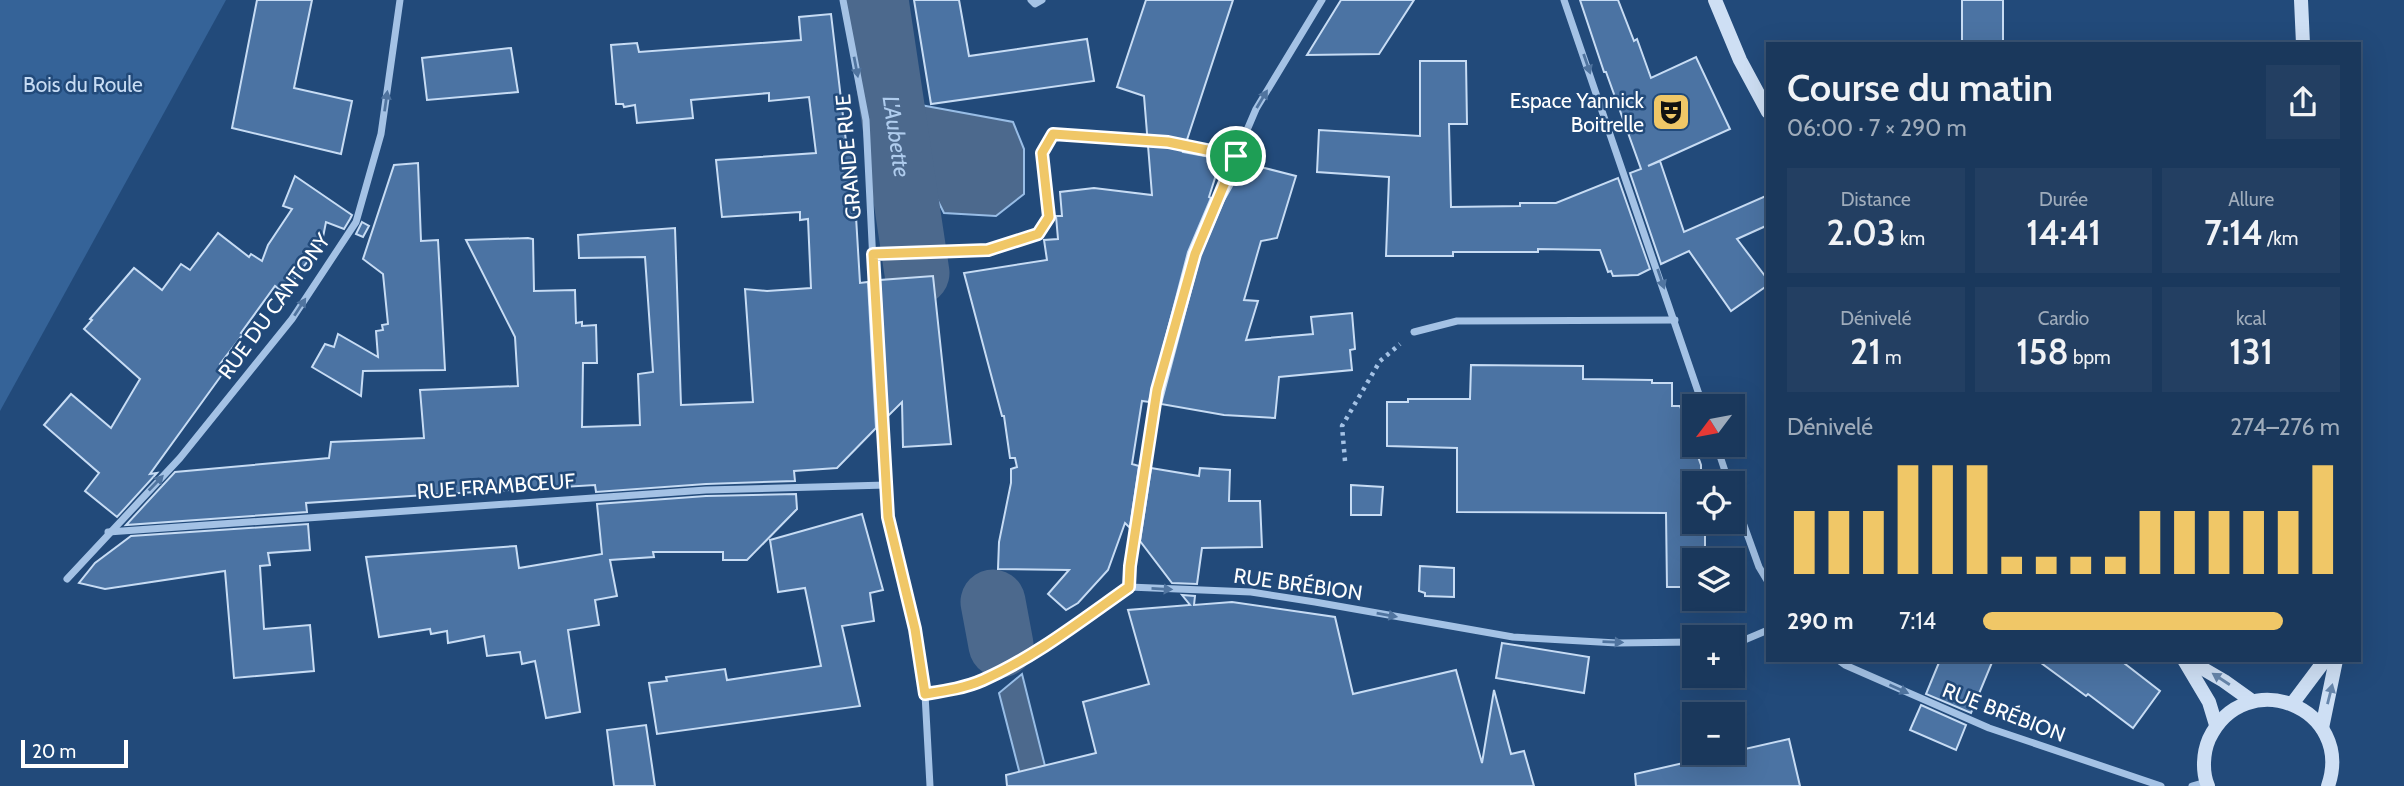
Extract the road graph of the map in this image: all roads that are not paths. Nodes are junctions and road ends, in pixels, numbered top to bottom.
1 (401, 0) edge
2 (843, 0) edge
3 (1031, 0) edge
4 (1042, 0) edge
5 (1322, 0) edge
6 (1564, 0) edge
7 (1714, 0) edge
8 (2301, 0) edge
9 (2303, 42) edge
10 (1766, 108) edge
11 (1675, 320) junction
12 (1414, 332) road end
13 (1699, 394) edge
14 (886, 485) junction
15 (1745, 528) edge
16 (108, 532) junction
17 (67, 579) dead end
18 (1766, 579) edge
19 (1129, 587) junction
20 (1766, 632) edge
21 (1745, 640) edge
22 (1682, 642) edge
23 (1841, 662) edge
24 (2187, 662) edge
25 (2190, 662) edge
26 (2324, 662) edge
27 (2336, 662) edge
28 (925, 694) junction
29 (2252, 701) junction
30 (2292, 704) junction
31 (2216, 725) junction
32 (2322, 728) junction
33 (2202, 785) edge
34 (930, 786) edge
35 (2161, 786) edge
36 (2328, 786) edge

16 -> 1 street, RUE DU CANTONY
2 -> 14 street, GRANDE RUE
3 - 4 street
19 -> 5 street
6 -> 11 street
7 - 10 main road
8 - 9 main road
11 - 12 street
11 - 13 street
14 - 16 street, RUE FRAMBŒUF
14 - 28 street, GRANDE RUE
15 - 18 street
16 - 17 street, RUE DU CANTONY
19 -> 22 street, RUE BRÉBION
19 - 28 street
20 - 21 street
23 -> 35 street, RUE BRÉBION
24 - 31 main road
29 -> 25 main road
26 - 30 main road
32 -> 27 main road
28 - 34 street, GRANDE RUE
29 - 30 main road
29 - 31 main road
30 - 32 main road
31 - 33 main road
32 - 36 main road

